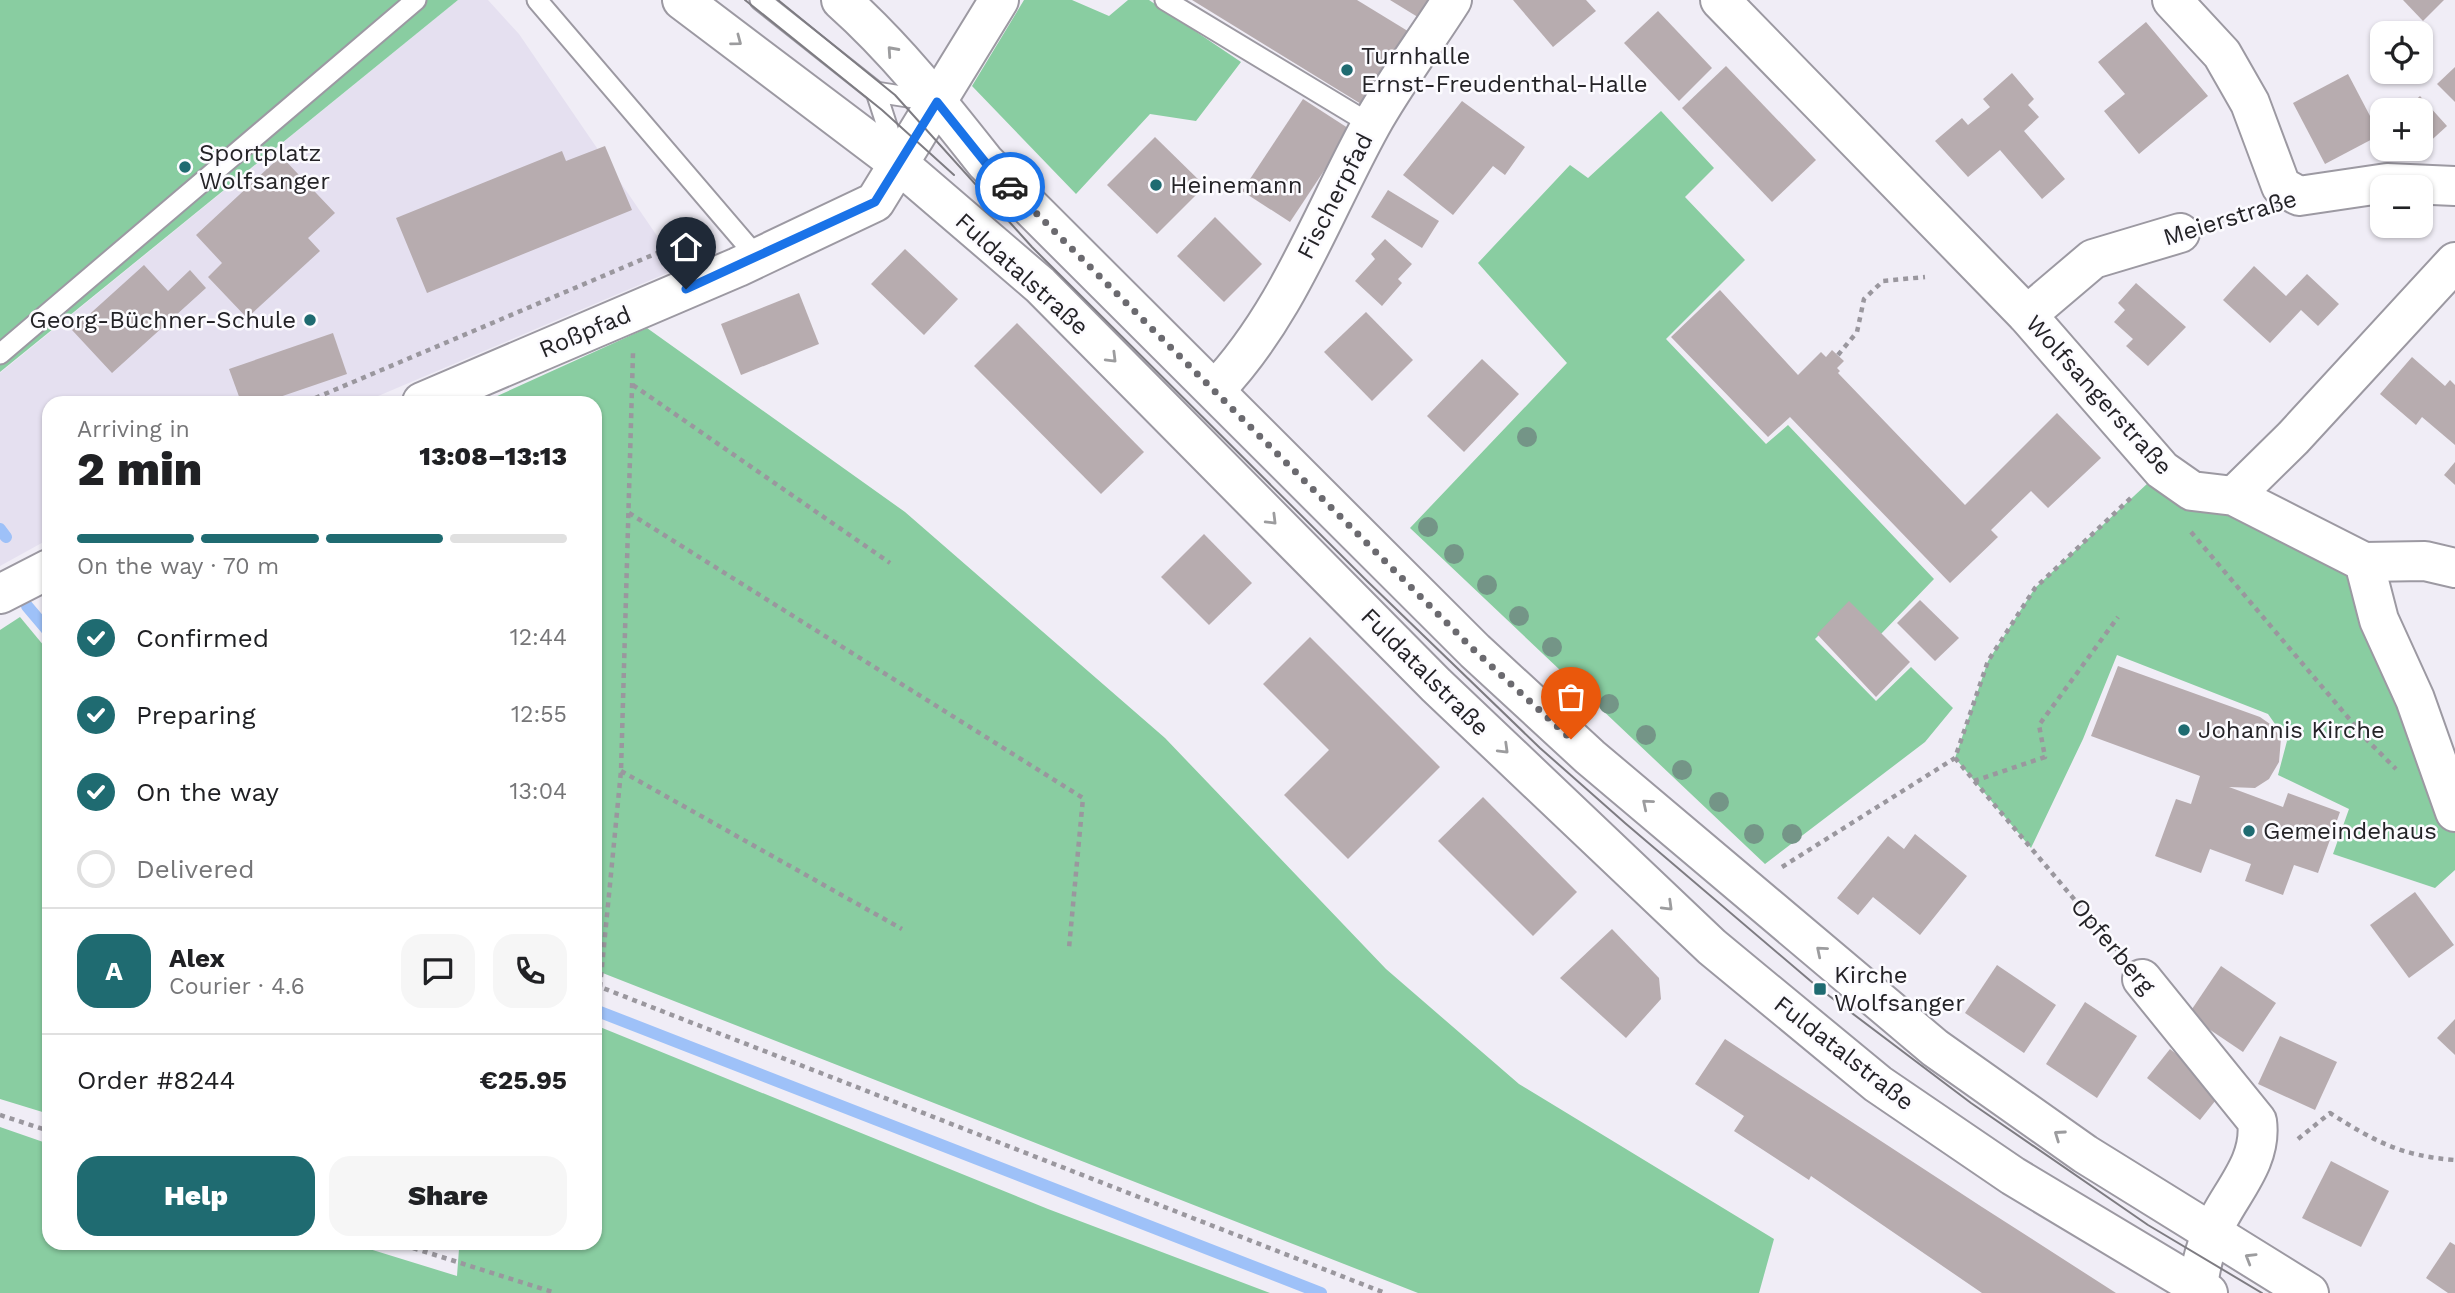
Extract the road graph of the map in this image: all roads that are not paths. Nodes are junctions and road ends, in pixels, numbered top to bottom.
1 (416, 0) edge
2 (537, 0) edge
3 (682, 0) edge
4 (760, 0) edge
5 (841, 0) edge
6 (999, 0) edge
7 (1165, 0) edge
8 (1452, 0) edge
9 (1720, 0) edge
10 (2172, 0) edge
11 (876, 92) junction
12 (937, 102) junction
13 (1372, 125) junction
14 (899, 164) junction
15 (2455, 186) edge
16 (2180, 233) road end
17 (757, 257) junction
18 (2455, 262) edge
19 (2027, 315) junction
20 (0, 354) edge
21 (1215, 390) junction
22 (436, 396) edge
23 (2234, 496) junction
24 (2364, 562) junction
25 (2455, 568) edge
26 (42, 573) edge
27 (0, 594) edge
28 (2455, 813) edge
29 (2142, 979) road end
30 (2211, 1235) junction
31 (2201, 1291) edge
32 (2309, 1293) edge

1 - 20 lane
2 - 17 lane
3 -> 14 main road, Fuldatalstraße
4 - 11 lane
12 -> 5 main road, Fuldatalstraße
6 - 12 main road, Roßpfad
7 - 13 lane
8 - 13 main road, Fischerpfad
9 - 19 main road, Wolfsangerstraße
10 - 15 main road, Meierstraße
11 - 12 lane
11 - 14 lane
12 - 14 main road, Roßpfad
12 - 21 main road, Fuldatalstraße
13 - 21 main road, Fischerpfad
14 - 17 main road, Roßpfad
14 -> 31 main road, Fuldatalstraße
16 - 19 main road, Meierstraße
17 - 22 main road, Roßpfad
18 - 23 main road
19 - 23 main road, Wolfsangerstraße
30 -> 21 main road, Fuldatalstraße
23 - 24 main road, Wolfsangerstraße
24 - 25 main road
24 - 28 main road
26 - 27 main road
29 - 30 main road, Opferberg
30 - 31 main road
32 -> 30 main road, Fuldatalstraße

